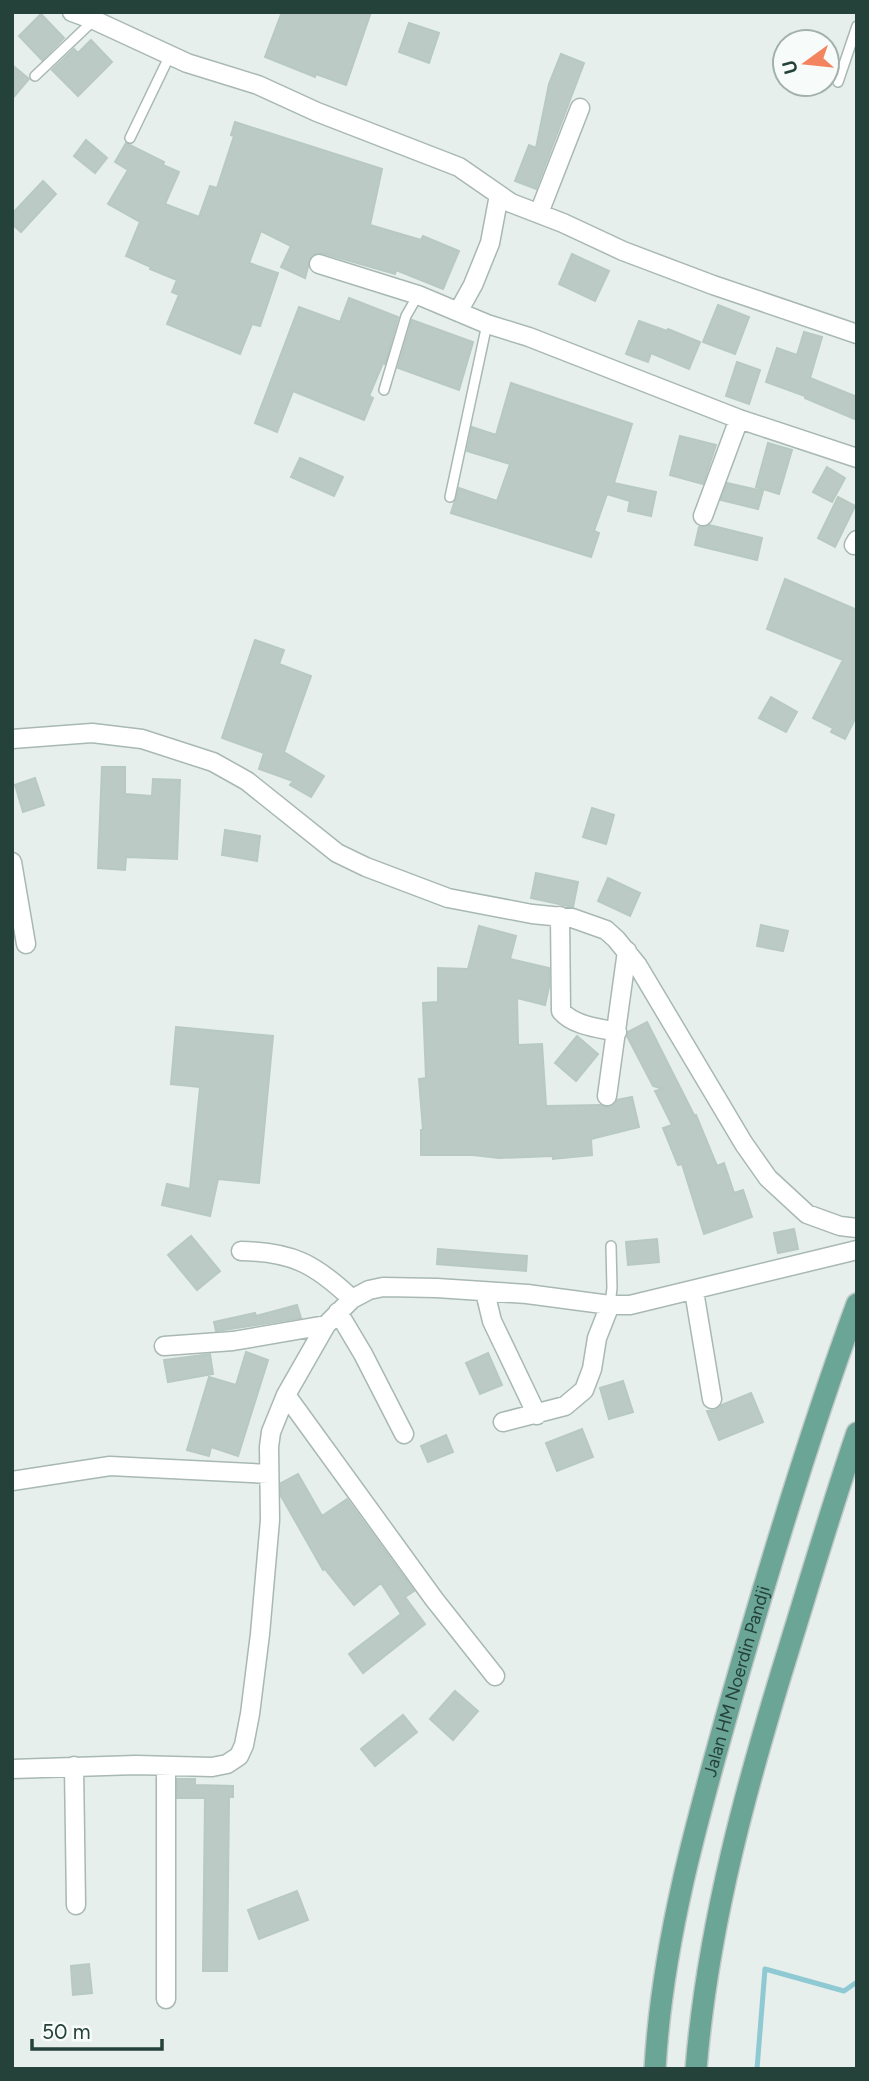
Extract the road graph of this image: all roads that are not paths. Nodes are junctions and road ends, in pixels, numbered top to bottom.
1 (72, 12) edge
2 (94, 20) junction
3 (857, 26) edge
4 (170, 55) junction
5 (841, 73) edge
6 (35, 76) dead end
7 (580, 108) dead end
8 (130, 138) dead end
9 (499, 195) junction
10 (539, 213) junction
11 (319, 264) dead end
12 (418, 295) junction
13 (458, 312) junction
14 (487, 324) junction
15 (857, 334) edge
16 (384, 390) dead end
17 (739, 419) junction
18 (857, 458) edge
19 (450, 497) dead end
20 (704, 516) dead end
21 (12, 739) edge
22 (12, 862) edge
23 (560, 916) junction
24 (26, 944) dead end
25 (627, 951) junction
26 (617, 1032) junction
27 (607, 1096) dead end
28 (857, 1228) edge
29 (611, 1246) dead end
30 (857, 1250) edge
31 (241, 1251) dead end
32 (694, 1291) junction
33 (485, 1292) junction
34 (352, 1299) junction
35 (857, 1304) edge
36 (610, 1305) junction
37 (332, 1319) junction
38 (850, 1341) edge
39 (164, 1346) dead end
40 (286, 1395) junction
41 (712, 1399) dead end
42 (537, 1415) junction
43 (503, 1422) dead end
44 (857, 1433) edge
45 (404, 1434) dead end
46 (269, 1474) junction
47 (12, 1481) edge
48 (495, 1676) dead end
49 (74, 1766) junction
50 (166, 1767) junction
51 (12, 1769) edge
52 (76, 1905) dead end
53 (166, 1999) dead end
54 (654, 2069) edge
55 (696, 2069) edge

1 - 2 street
2 - 4 street
2 - 6 lane
3 - 5 lane
4 - 8 lane
4 - 9 street
7 - 10 street
9 - 10 street
9 - 13 street
10 - 15 street
11 - 12 street
12 - 13 street
12 - 16 lane
13 - 14 street
14 - 17 street
14 - 19 lane
17 - 18 street
17 - 20 street
21 - 23 street
22 - 24 street
23 - 25 street
23 - 26 street
25 - 26 street
25 - 28 street
26 - 27 street
29 - 36 lane
30 - 32 street
31 - 34 street
32 - 36 street
32 - 41 street
33 - 34 street
33 - 36 street
33 - 42 street
34 - 37 street
35 - 38 main road, Jalan HM Noerdin Pandji
36 - 42 street
37 - 39 street
37 - 40 street
37 - 45 street
38 - 54 main road, Jalan HM Noerdin Pandji
40 - 46 street
40 - 48 street
42 - 43 street
44 - 55 main road
46 - 47 street
46 - 50 street
49 - 50 street
49 - 51 street
49 - 52 street
50 - 53 street

